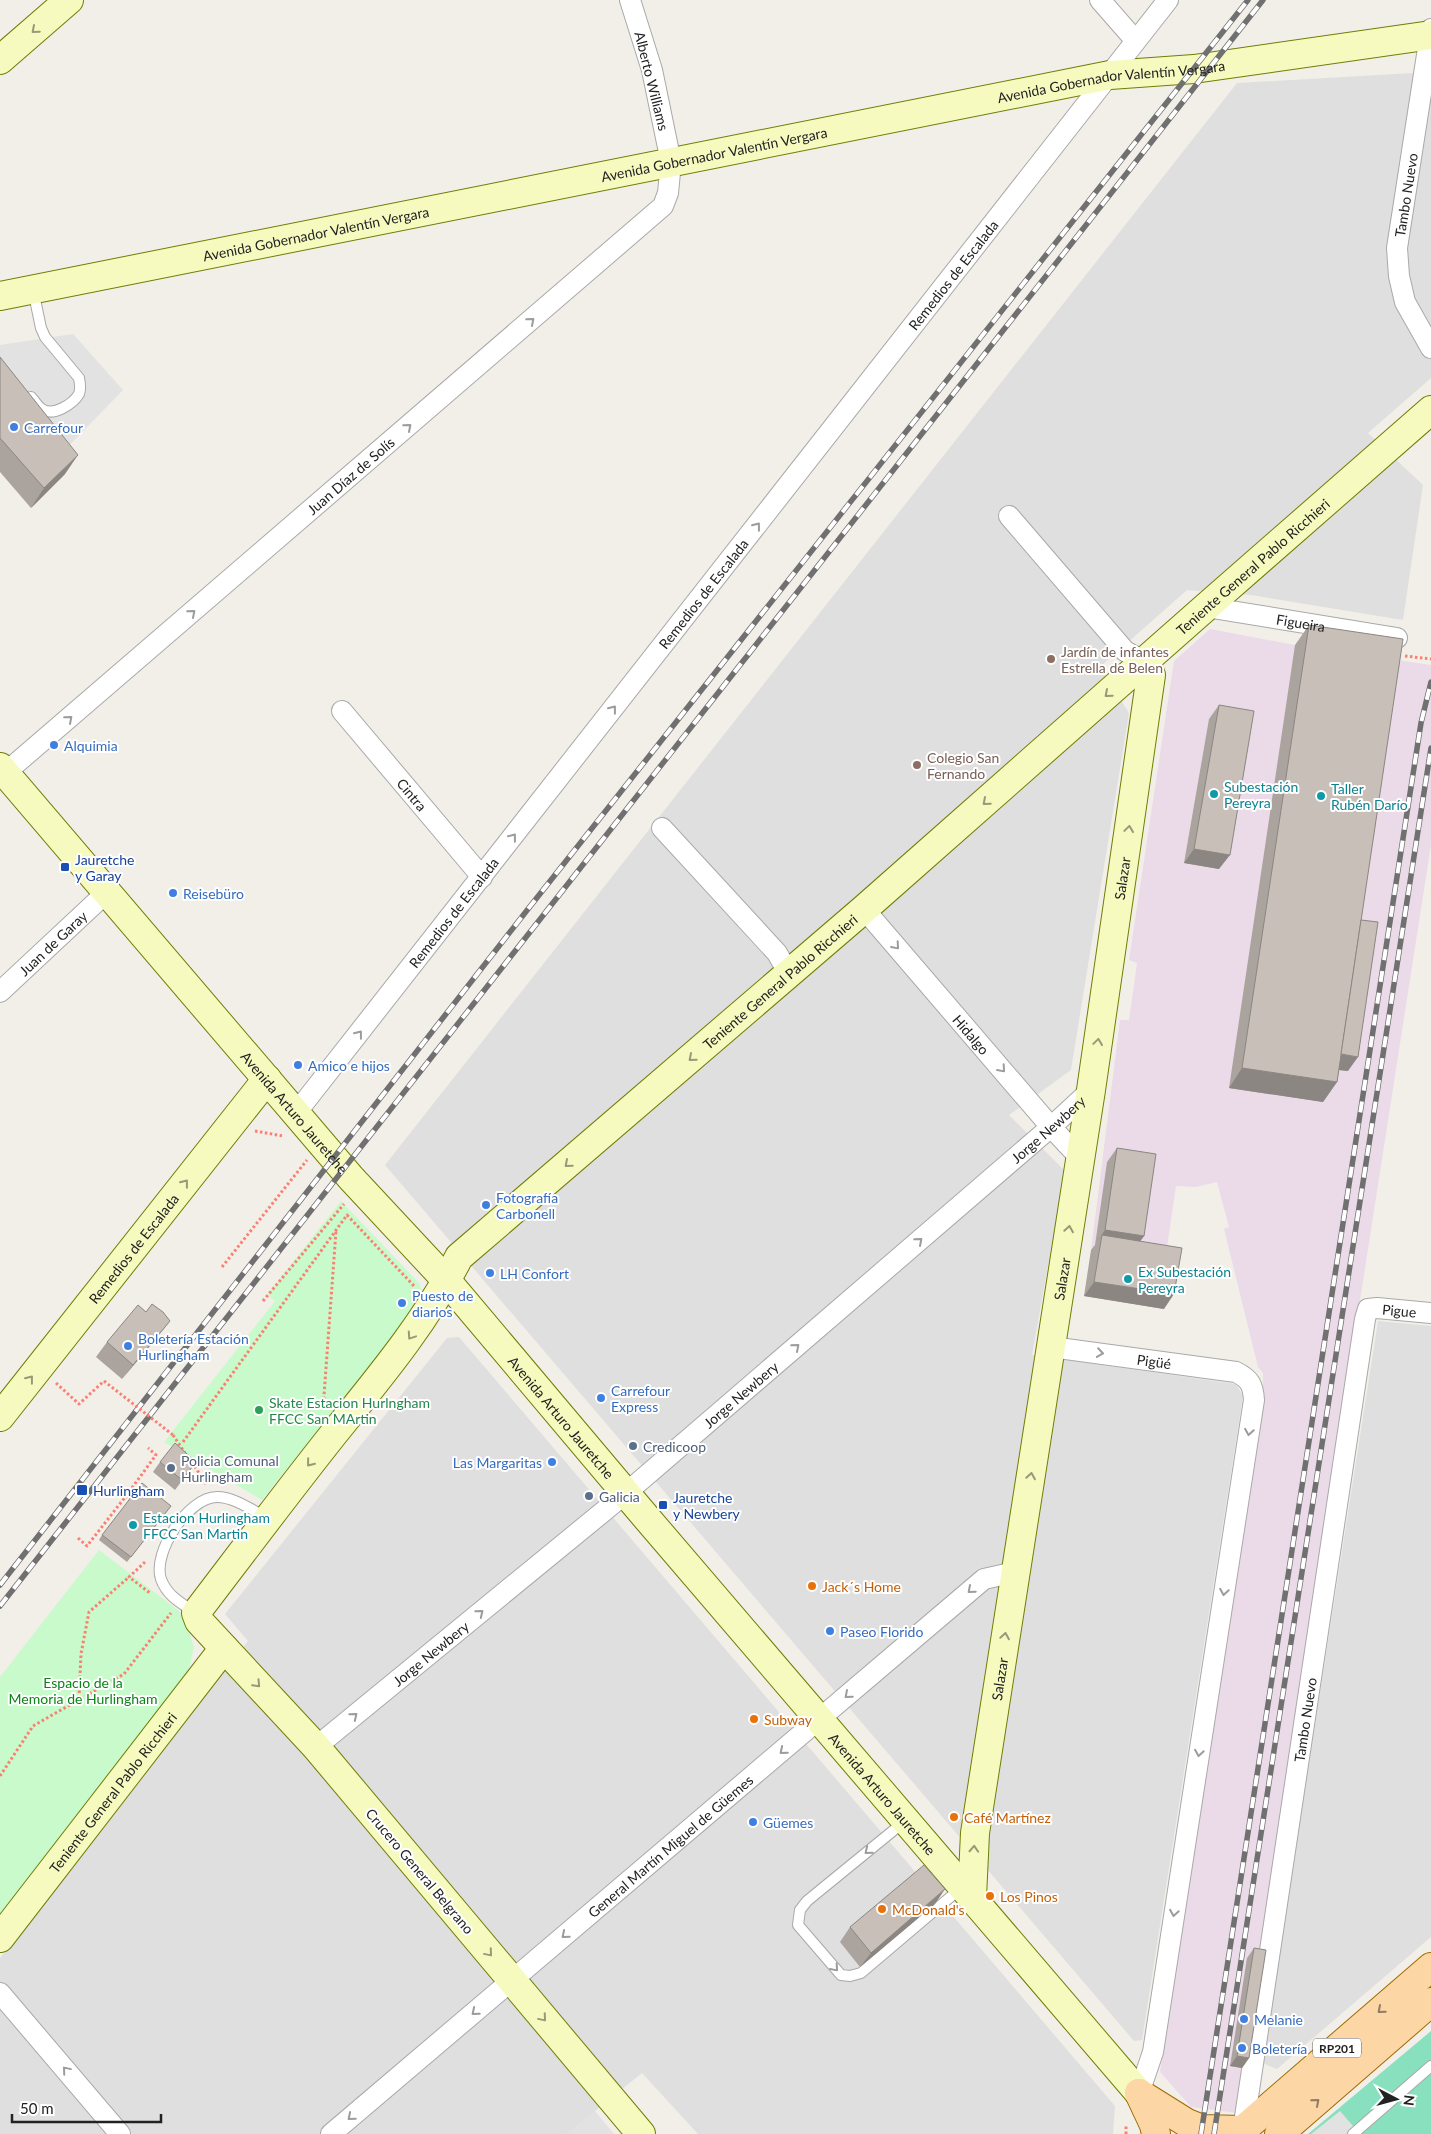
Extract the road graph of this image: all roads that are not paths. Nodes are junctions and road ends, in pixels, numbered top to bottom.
1 (69, 0) edge
2 (630, 0) edge
3 (1100, 0) edge
4 (1168, 0) edge
5 (1431, 33) edge
6 (1135, 40) junction
7 (0, 60) edge
8 (1110, 75) junction
9 (671, 162) junction
10 (33, 289) junction
11 (0, 296) edge
12 (1431, 348) edge
13 (24, 389) edge
14 (1431, 410) edge
15 (1009, 516) dead end
16 (1206, 607) junction
17 (1397, 638) edge
18 (1145, 662) junction
19 (342, 711) dead end
20 (2, 770) edge
21 (662, 828) dead end
22 (482, 876) junction
23 (107, 892) junction
24 (864, 909) junction
25 (789, 974) junction
26 (0, 992) edge
27 (267, 1079) junction
28 (1091, 1090) junction
29 (296, 1113) junction
30 (1051, 1127) junction
31 (1080, 1158) junction
32 (443, 1276) junction
33 (1368, 1309) joint
34 (1431, 1313) edge
35 (1051, 1347) junction
36 (0, 1417) edge
37 (626, 1493) junction
38 (268, 1518) junction
39 (1016, 1572) junction
40 (196, 1613) junction
41 (224, 1648) junction
42 (820, 1720) junction
43 (316, 1747) junction
44 (906, 1820) junction
45 (967, 1892) junction
46 (0, 1938) edge
47 (1431, 1967) edge
48 (512, 1980) junction
49 (0, 1992) edge
50 (1423, 1998) edge
51 (1431, 2066) edge
52 (1148, 2099) junction
53 (1241, 2132) edge
54 (120, 2134) edge
55 (331, 2134) edge
56 (641, 2134) edge
57 (1156, 2134) edge
58 (1173, 2134) edge
59 (1279, 2134) edge
60 (1354, 2134) edge

1 -> 7 street
2 - 9 street, Alberto Williams
3 - 6 street
4 - 6 street, Remedios de Escalada
5 - 8 street, Avenida Gobernador Valentín Vergara
5 - 12 street, Tambo Nuevo
6 - 8 street, Remedios de Escalada
8 - 9 street, Avenida Gobernador Valentín Vergara
22 -> 8 street, Remedios de Escalada
9 - 10 street, Avenida Gobernador Valentín Vergara
20 -> 9 street, Juan Díaz de Solís
10 - 11 street, Avenida Gobernador Valentín Vergara
10 - 13 lane
14 - 16 street, Teniente General Pablo Ricchieri
15 - 18 street
16 - 17 street, Figueira
16 - 18 street, Teniente General Pablo Ricchieri
18 -> 24 street, Teniente General Pablo Ricchieri
28 -> 18 street, Salazar
19 - 22 street, Cintra
20 - 23 street, Avenida Arturo Jauretche
21 - 25 street
29 -> 22 street, Remedios de Escalada
23 - 26 street, Juan de Garay
23 - 27 street, Avenida Arturo Jauretche
24 - 25 street, Teniente General Pablo Ricchieri
24 -> 30 street, Hidalgo
25 -> 32 street, Teniente General Pablo Ricchieri
27 - 29 street, Avenida Arturo Jauretche
36 -> 27 street, Remedios de Escalada
28 - 30 street, Jorge Newbery
28 - 31 street, Salazar
29 - 32 street, Avenida Arturo Jauretche
30 - 31 street, Hidalgo
37 -> 30 street, Jorge Newbery
35 -> 31 street, Salazar
32 - 37 street, Avenida Arturo Jauretche
32 -> 38 street, Teniente General Pablo Ricchieri
33 - 34 street, Pigue
33 - 53 street, Tambo Nuevo
39 -> 35 street, Salazar
35 -> 52 street, Pigüé
37 - 42 street, Avenida Arturo Jauretche
43 -> 37 street, Jorge Newbery
38 - 40 street, Teniente General Pablo Ricchieri
38 - 40 lane
39 -> 42 street, General Martín Miguel de Güemes
45 -> 39 street, Salazar
40 - 41 street, Crucero General Belgrano
41 -> 43 street, Crucero General Belgrano
41 - 46 street, Teniente General Pablo Ricchieri
42 - 44 street, Avenida Arturo Jauretche
42 -> 48 street, General Martín Miguel de Güemes
43 -> 48 street, Crucero General Belgrano
44 - 45 street, Avenida Arturo Jauretche
44 -> 45 lane
45 - 52 street, Avenida Arturo Jauretche
47 - 50 main road, RP201
48 -> 55 street, General Martín Miguel de Güemes
48 -> 56 street, Crucero General Belgrano
54 -> 49 street
50 -> 53 main road, RP201
59 -> 50 main road, RP201
51 - 60 lane
52 - 53 main road
52 - 57 main road
52 - 58 main road

